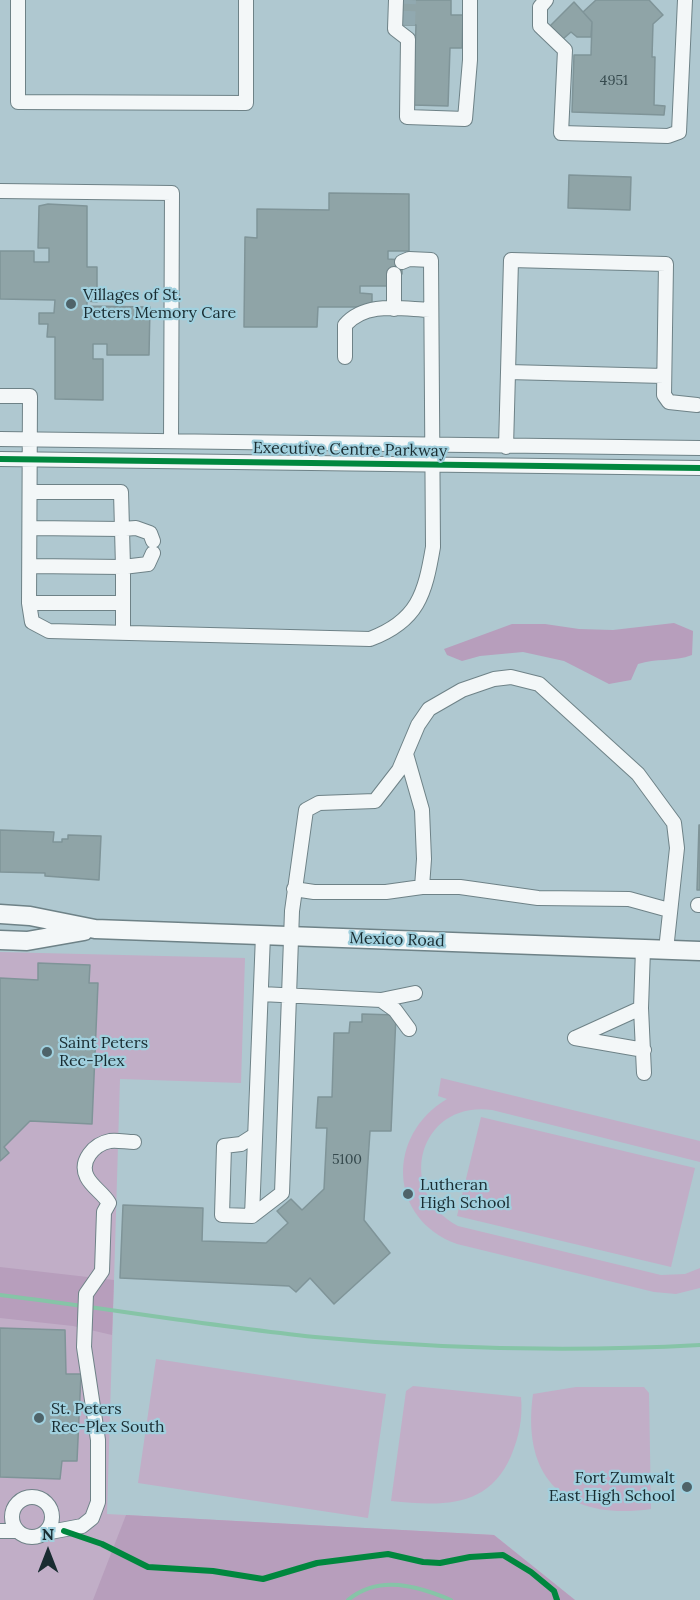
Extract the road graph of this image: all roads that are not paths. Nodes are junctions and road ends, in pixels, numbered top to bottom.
1 (18, 0) edge
2 (246, 0) edge
3 (396, 0) edge
4 (470, 0) edge
5 (546, 0) edge
6 (685, 0) edge
7 (0, 191) edge
8 (402, 262) dead end
9 (394, 274) dead end
10 (394, 309) junction
11 (430, 310) junction
12 (345, 357) dead end
13 (508, 372) junction
14 (664, 376) junction
15 (0, 396) edge
16 (697, 405) dead end
17 (0, 439) edge
18 (30, 439) junction
19 (171, 441) junction
20 (430, 446) junction
21 (506, 447) junction
22 (700, 448) edge
23 (0, 459) edge
24 (30, 459) junction
25 (430, 465) junction
26 (700, 468) edge
27 (30, 492) junction
28 (31, 528) junction
29 (122, 529) junction
30 (30, 566) junction
31 (123, 567) junction
32 (29, 603) junction
33 (123, 603) junction
34 (123, 632) junction
35 (406, 754) junction
36 (422, 887) junction
37 (294, 889) junction
38 (669, 910) junction
39 (0, 914) edge
40 (95, 929) junction
41 (263, 935) junction
42 (290, 936) junction
43 (0, 940) edge
44 (643, 948) junction
45 (666, 950) junction
46 (700, 951) edge
47 (416, 993) dead end
48 (261, 994) junction
49 (288, 996) junction
50 (381, 1000) junction
51 (641, 1008) junction
52 (408, 1029) dead end
53 (644, 1050) junction
54 (644, 1073) dead end
55 (255, 1135) junction
56 (134, 1142) dead end
57 (252, 1216) junction
58 (0, 1531) edge
59 (17, 1531) junction
60 (45, 1533) junction

1 - 2 street
3 - 4 street
5 - 6 street
7 - 19 street
8 - 11 street
9 - 10 street
10 - 11 street
10 - 12 street
11 - 20 street
13 - 14 street
13 - 14 street
13 - 21 street
14 - 16 street
15 - 18 street
17 - 18 street, Executive Centre Parkway
18 - 19 street, Executive Centre Parkway
18 - 24 street
19 - 20 street, Executive Centre Parkway
20 - 21 street, Executive Centre Parkway
20 - 25 street
21 - 22 street, Executive Centre Parkway
23 - 24 street, Executive Centre Parkway
24 - 25 street, Executive Centre Parkway
24 - 27 street
25 - 26 street, Executive Centre Parkway
25 - 34 street
27 - 28 street
27 - 29 street
28 - 29 street
28 - 30 street
29 - 31 street
29 - 31 street
30 - 31 street
30 - 32 street
31 - 33 street
32 - 33 street
32 - 34 street
33 - 34 street
35 - 36 street
35 - 37 street
35 - 38 street
36 - 37 street
36 - 38 street
37 - 42 street
38 - 45 street
39 - 40 main road, Mexico Road
40 - 41 main road, Mexico Road
40 - 43 main road, Mexico Road
41 - 42 main road, Mexico Road
41 - 48 street
42 - 44 main road, Mexico Road
42 - 49 street
44 - 45 main road, Mexico Road
44 - 51 street
45 - 46 main road, Mexico Road
47 - 50 street
48 - 49 street
48 - 55 street
49 - 50 street
49 - 57 street
50 - 52 street
51 - 53 street
51 - 53 street
53 - 54 street
55 - 57 street
55 - 57 street
56 - 60 street
58 - 59 street
59 - 60 street
59 - 60 street

